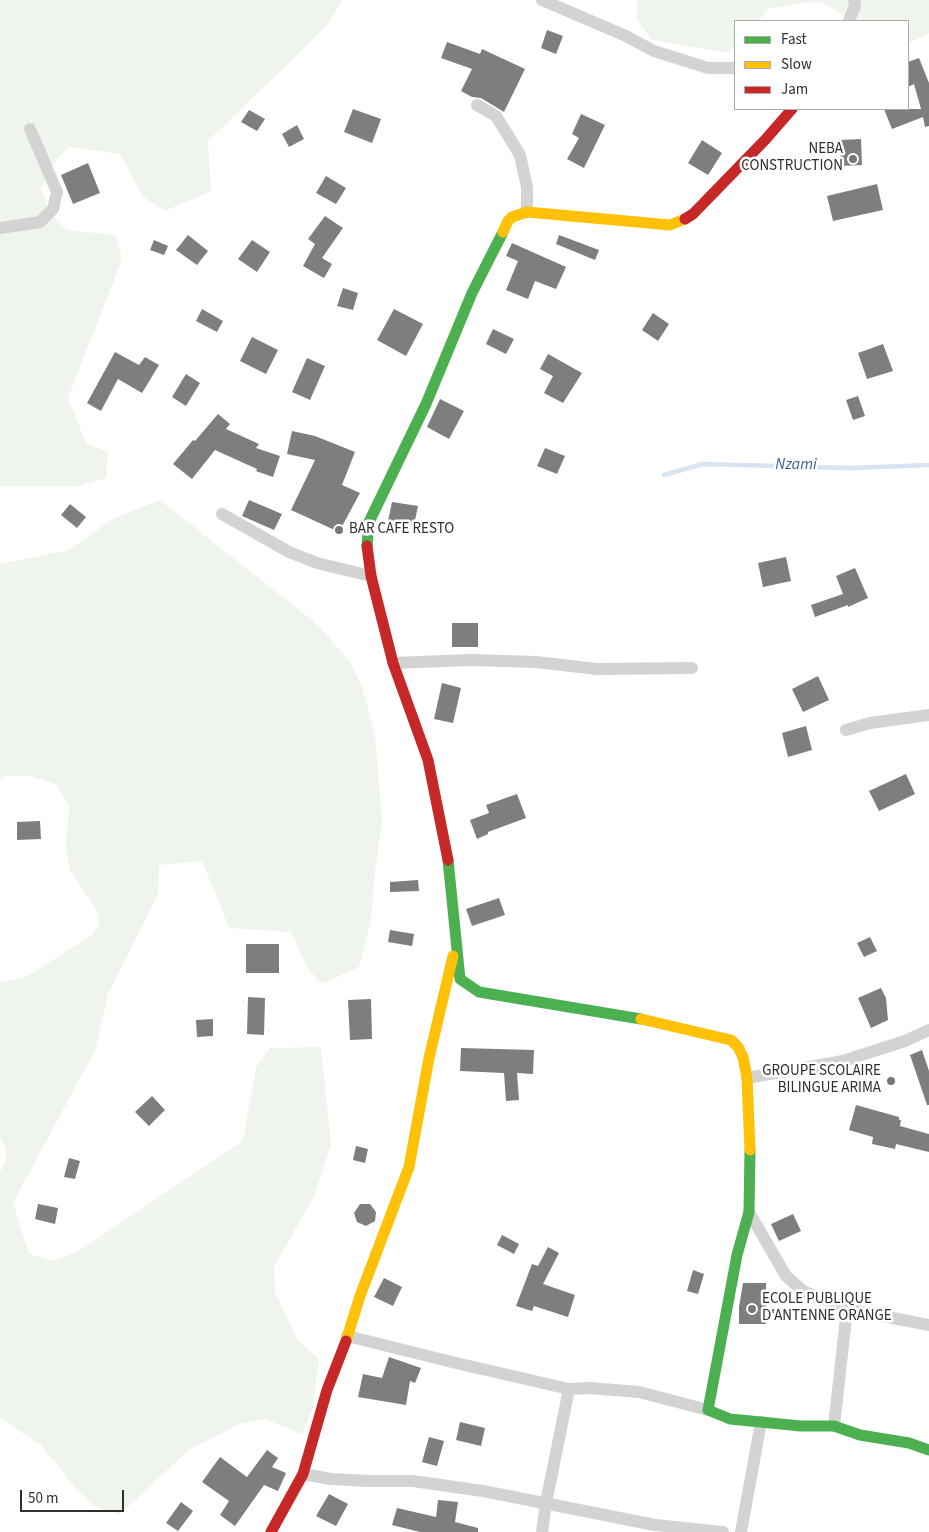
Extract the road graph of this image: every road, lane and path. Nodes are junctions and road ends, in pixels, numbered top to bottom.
1 (542, 0) edge
2 (854, 0) edge
3 (849, 20) edge
4 (734, 68) edge
5 (477, 105) dead end
6 (791, 110) edge
7 (30, 129) dead end
8 (527, 212) junction
9 (0, 228) edge
10 (222, 514) dead end
11 (371, 576) junction
12 (393, 664) junction
13 (692, 668) dead end
14 (929, 715) edge
15 (846, 730) dead end
16 (456, 945) junction
17 (929, 1030) edge
18 (747, 1078) junction
19 (749, 1212) junction
20 (848, 1309) junction
21 (929, 1325) edge
22 (347, 1336) junction
23 (569, 1389) junction
24 (708, 1410) junction
25 (761, 1422) junction
26 (834, 1426) junction
27 (929, 1450) edge
28 (303, 1474) junction
29 (546, 1504) junction
30 (271, 1532) edge
31 (542, 1532) edge
32 (722, 1532) edge
33 (741, 1532) edge

1 - 4 street
2 - 3 street
5 - 8 street
6 - 8 street
7 - 9 street
8 - 11 street
10 - 11 street
11 - 12 street
12 - 13 street
12 - 16 street
14 - 15 street
16 - 18 street
16 - 22 street
17 - 18 street
18 - 19 street
19 - 20 street
19 - 24 street
20 - 21 street
20 - 26 street
22 - 23 street
22 - 28 street
23 - 24 street
23 - 29 street
24 - 25 street
25 - 26 street
25 - 33 street
26 - 27 street
28 - 29 street
28 - 30 street
29 - 31 street
29 - 32 street

